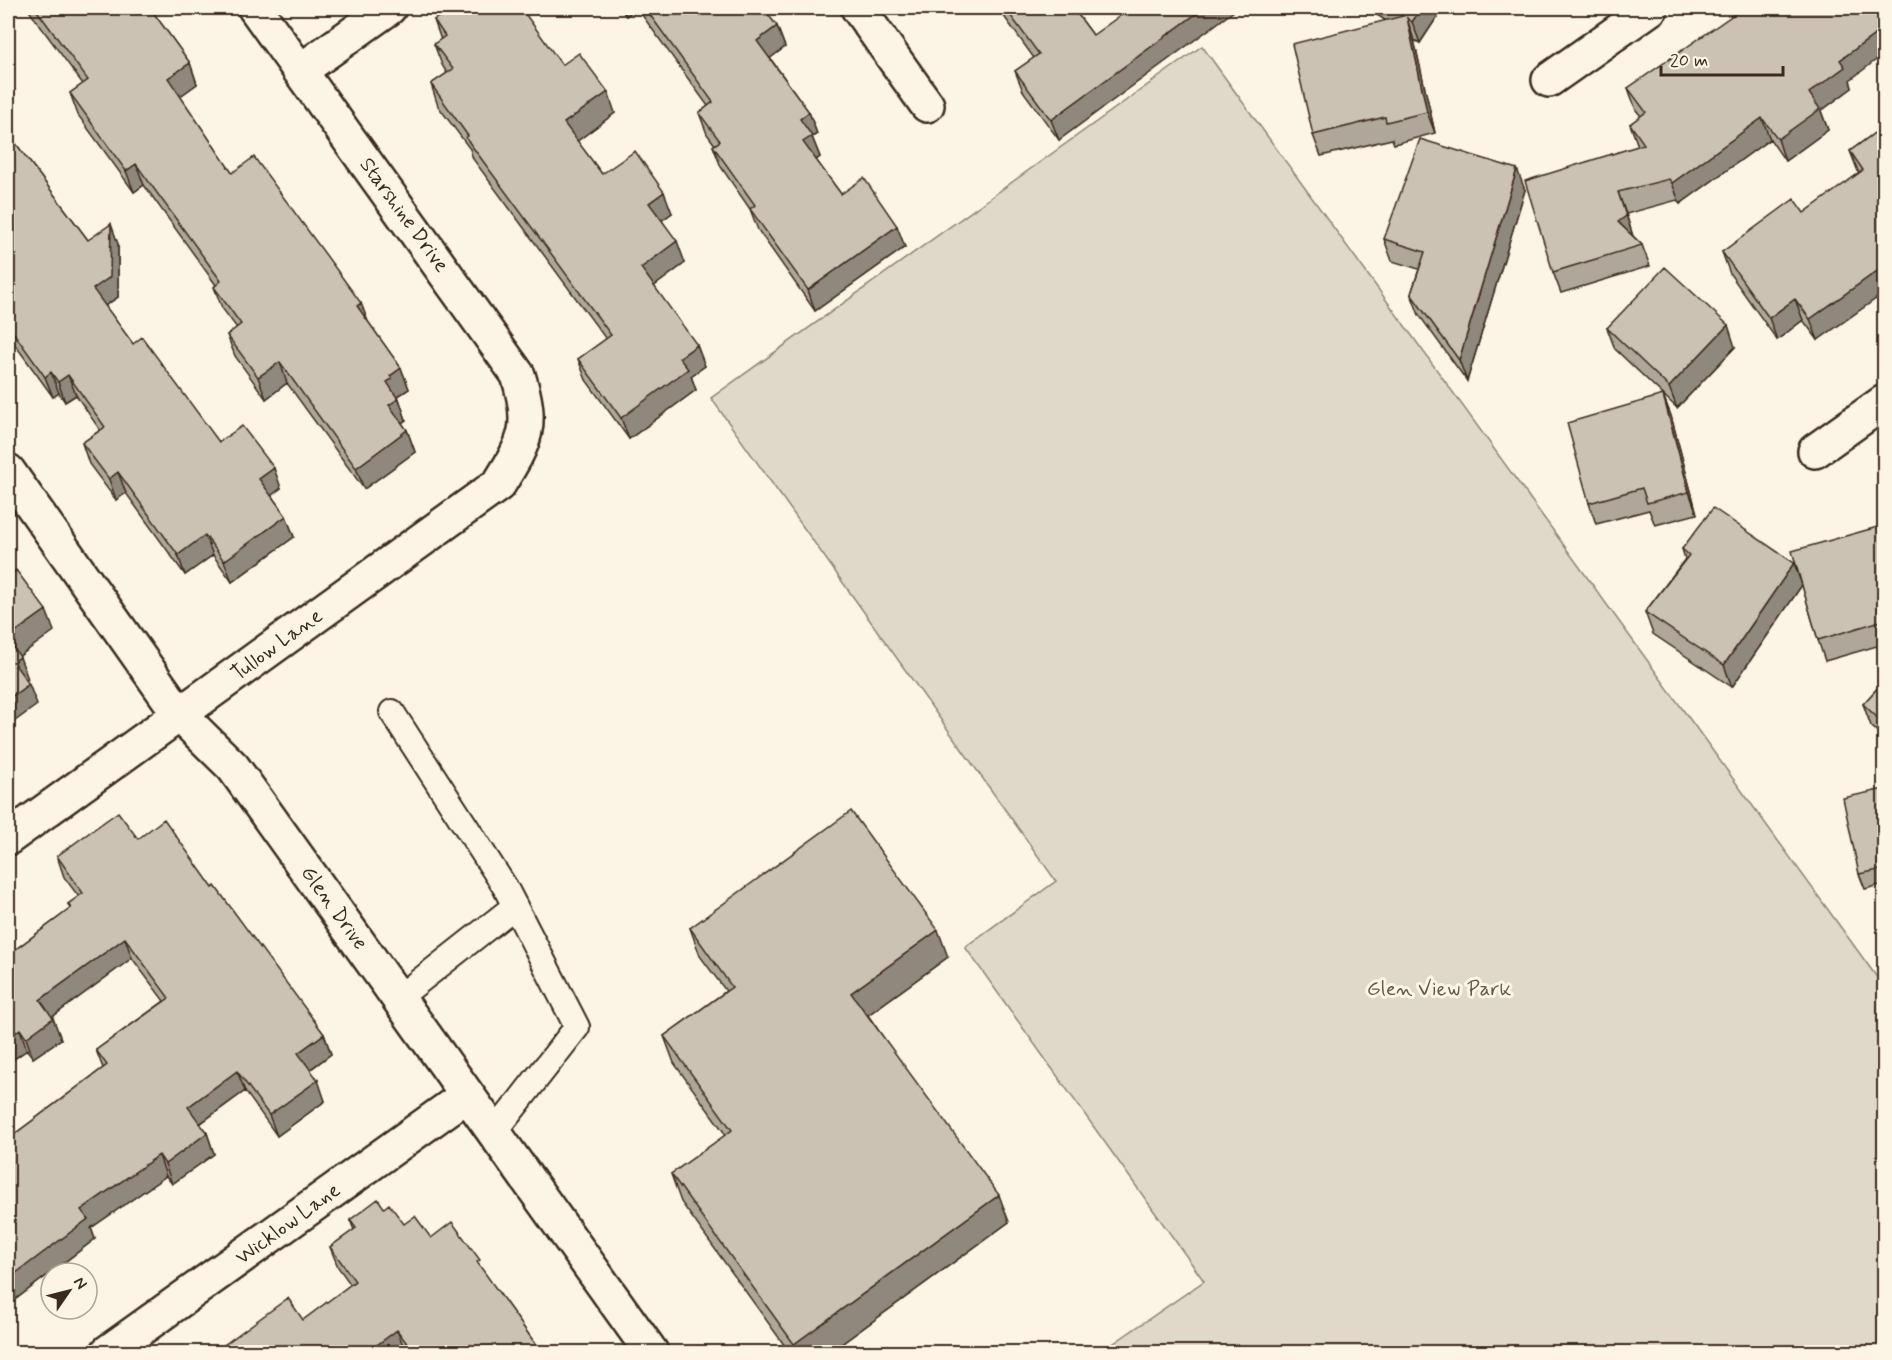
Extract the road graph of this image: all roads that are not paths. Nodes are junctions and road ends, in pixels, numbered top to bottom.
1 (255, 8) edge
2 (389, 8) edge
3 (858, 8) edge
4 (1651, 8) edge
5 (300, 71) junction
6 (1549, 80) dead end
7 (927, 105) dead end
8 (1884, 402) edge
9 (526, 433) joint
10 (1815, 451) dead end
11 (8, 471) edge
12 (392, 712) dead end
13 (180, 715) junction
14 (8, 838) edge
15 (515, 906) junction
16 (398, 998) junction
17 (467, 1095) junction
18 (494, 1133) junction
19 (108, 1353) edge
20 (651, 1353) edge

1 - 5 street, Starshine Drive
2 - 5 street
3 - 7 street
4 - 6 street
5 - 9 street, Starshine Drive
8 - 10 street
9 - 13 street, Tullow Lane
11 - 13 street, Glen Drive
12 - 15 lane
13 - 14 street, Tullow Lane
13 - 16 street, Glen Drive
15 - 16 lane
15 - 18 lane
16 - 17 street, Glen Drive
17 - 18 street, Glen Drive
17 - 19 street, Wicklow Lane
18 - 20 street, Glen Drive

